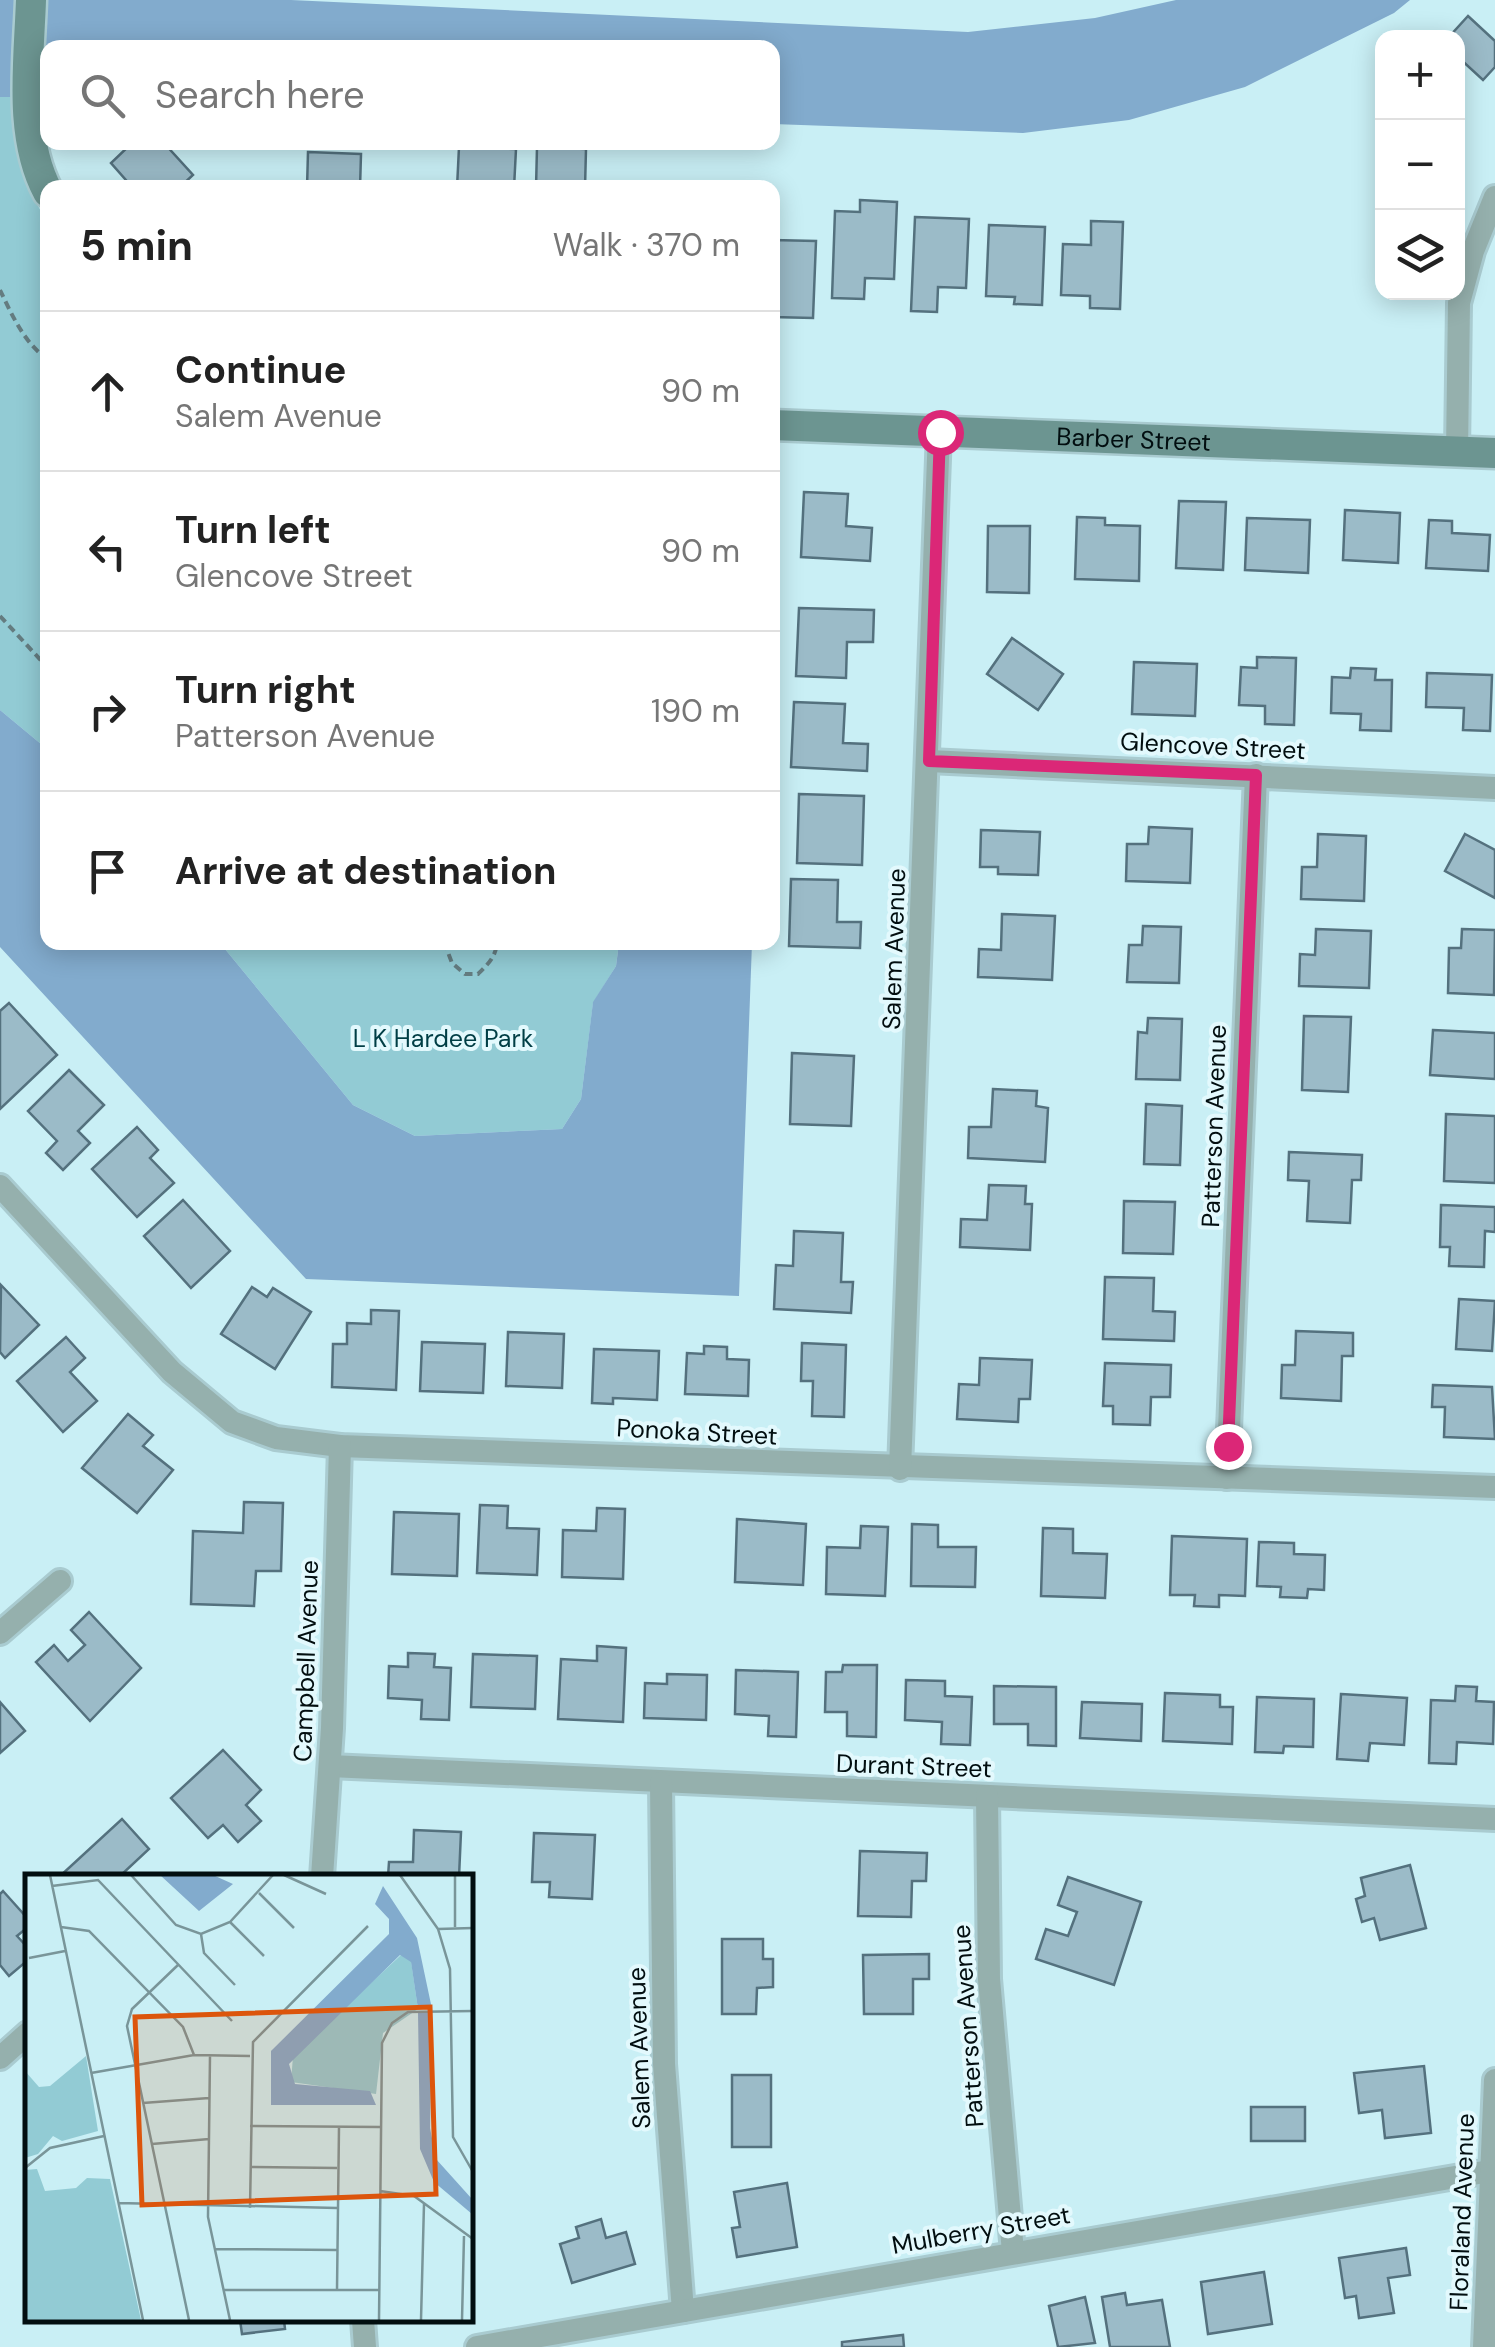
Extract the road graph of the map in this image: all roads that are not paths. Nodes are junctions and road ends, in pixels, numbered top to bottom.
1 (32, 0) edge
2 (41, 180) edge
3 (1495, 197) edge
4 (780, 425) edge
5 (940, 432) junction
6 (1456, 452) junction
7 (1495, 454) edge
8 (929, 761) junction
9 (1256, 775) junction
10 (1495, 788) edge
11 (0, 1186) edge
12 (340, 1446) junction
13 (900, 1469) junction
14 (1227, 1478) junction
15 (1495, 1488) edge
16 (60, 1582) dead end
17 (0, 1633) edge
18 (330, 1766) junction
19 (661, 1783) junction
20 (988, 1796) junction
21 (1495, 1819) edge
22 (322, 1874) edge
23 (25, 2036) edge
24 (0, 2058) edge
25 (1495, 2080) edge
26 (1493, 2170) edge
27 (1013, 2252) junction
28 (683, 2311) junction
29 (362, 2322) edge
30 (365, 2347) edge
31 (476, 2347) edge
32 (1484, 2347) edge

1 - 2 street
3 - 6 street
4 - 5 street, Barber Street
5 - 6 street, Barber Street
5 - 8 street, Salem Avenue
6 - 7 street, Barber Street
8 - 9 street, Glencove Street
8 - 13 street, Salem Avenue
9 - 10 street, Glencove Street
9 - 14 street, Patterson Avenue
11 - 12 street, Ponoka Street
12 - 13 street, Ponoka Street
12 - 18 street, Campbell Avenue
13 - 14 street, Ponoka Street
14 - 15 street, Ponoka Street
16 - 17 street
18 - 19 street, Durant Street
18 - 22 street, Campbell Avenue
19 - 20 street, Durant Street
19 - 28 street, Salem Avenue
20 - 21 street, Durant Street
20 - 27 street, Patterson Avenue
23 - 24 street
25 - 26 street, Floraland Avenue
26 - 27 street, Mulberry Street
26 - 32 street, Floraland Avenue
27 - 28 street, Mulberry Street
28 - 31 street, Mulberry Street
29 - 30 street

